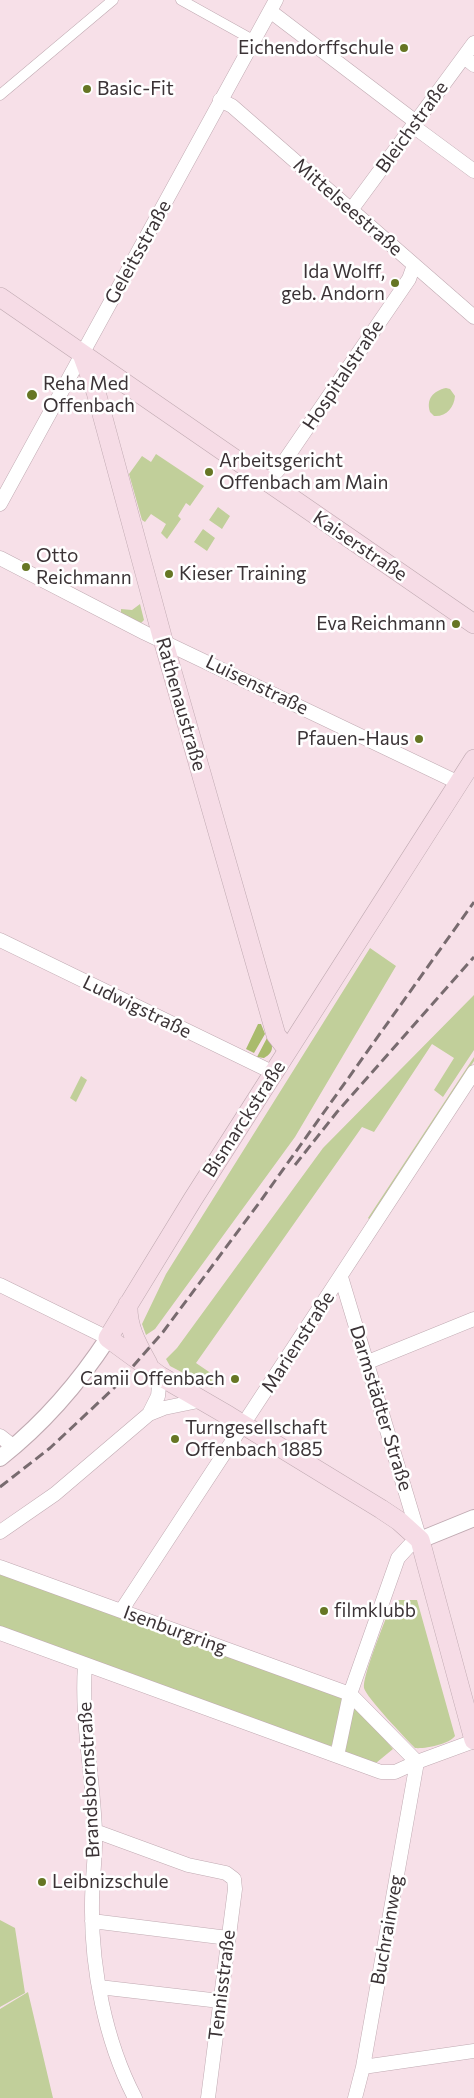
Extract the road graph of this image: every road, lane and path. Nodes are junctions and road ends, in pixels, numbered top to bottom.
1 (113, 0) edge
2 (181, 0) edge
3 (273, 6) edge
4 (474, 43) edge
5 (250, 45) junction
6 (469, 61) edge
7 (0, 95) edge
8 (220, 100) junction
9 (414, 124) junction
10 (474, 171) edge
11 (351, 210) junction
12 (414, 265) junction
13 (0, 297) edge
14 (474, 317) edge
15 (82, 354) junction
16 (268, 482) junction
17 (0, 504) edge
18 (0, 559) edge
19 (474, 624) edge
20 (162, 640) junction
21 (473, 763) edge
22 (459, 783) junction
23 (0, 940) edge
24 (289, 1048) junction
25 (474, 1072) edge
26 (274, 1073) junction
27 (341, 1277) junction
28 (0, 1285) edge
29 (128, 1304) junction
30 (474, 1319) edge
31 (108, 1338) junction
32 (368, 1362) junction
33 (156, 1373) junction
34 (203, 1400) junction
35 (149, 1414) junction
36 (244, 1424) junction
37 (0, 1436) edge
38 (14, 1447) junction
39 (0, 1458) edge
40 (474, 1518) edge
41 (0, 1532) edge
42 (420, 1540) junction
43 (0, 1567) edge
44 (121, 1611) junction
45 (0, 1633) edge
46 (85, 1665) junction
47 (350, 1694) junction
48 (474, 1740) edge
49 (337, 1756) junction
50 (416, 1762) junction
51 (95, 1831) junction
52 (92, 1921) junction
53 (228, 1938) junction
54 (99, 1987) junction
55 (220, 2001) junction
56 (474, 2051) edge
57 (363, 2067) junction
58 (135, 2098) edge
59 (208, 2098) edge
60 (355, 2098) edge

1 - 7 street
2 - 5 street
3 - 5 street, Geleitsstraße
3 - 9 street
4 - 6 street, Bleichstraße
5 - 8 street, Geleitsstraße
6 - 9 street, Bleichstraße
8 - 11 street, Mittelseestraße
8 - 15 street, Geleitsstraße
9 - 10 street
9 - 11 street, Bleichstraße
11 - 12 street, Mittelseestraße
12 - 14 street, Mittelseestraße
12 - 16 street, Hospitalstraße
13 - 15 main road, Kaiserstraße
15 - 16 main road, Kaiserstraße
15 - 17 street, Geleitsstraße
15 - 20 main road, Rathenaustraße
16 - 19 main road, Kaiserstraße
18 - 20 street, Luisenstraße
20 - 22 street, Luisenstraße
20 - 24 main road, Rathenaustraße
21 - 22 main road, Bismarckstraße
22 - 24 main road, Bismarckstraße
23 - 26 street, Ludwigstraße
24 - 26 main road, Bismarckstraße
25 - 27 street, Marienstraße
26 - 29 main road, Bismarckstraße
27 - 32 street, Darmstädter Straße
27 - 36 street, Marienstraße
28 - 31 street
29 - 31 main road, Bismarckstraße
29 - 33 main road
30 - 32 street
31 - 33 main road
31 - 38 street, Bismarckstraße
32 - 42 street, Darmstädter Straße
33 - 34 main road
33 - 35 street
34 - 35 street
34 - 36 main road
35 - 41 street
36 - 42 main road
36 - 44 street, Marienstraße
37 - 38 street
38 - 39 street, Bismarckstraße
40 - 42 street
42 - 47 street
42 - 48 main road
43 - 44 street, Isenburgring
44 - 47 street, Isenburgring
45 - 46 street
46 - 49 street
46 - 51 street, Brandsbornstraße
47 - 49 street
47 - 50 street, Isenburgring
48 - 50 street
49 - 50 street
50 - 57 street, Buchrainweg
51 - 52 street, Brandsbornstraße
51 - 53 street, Tennisstraße
52 - 53 street
52 - 54 street, Brandsbornstraße
53 - 55 street, Tennisstraße
54 - 55 street
54 - 58 street, Brandsbornstraße
55 - 59 street, Tennisstraße
56 - 57 street
57 - 60 street, Buchrainweg

